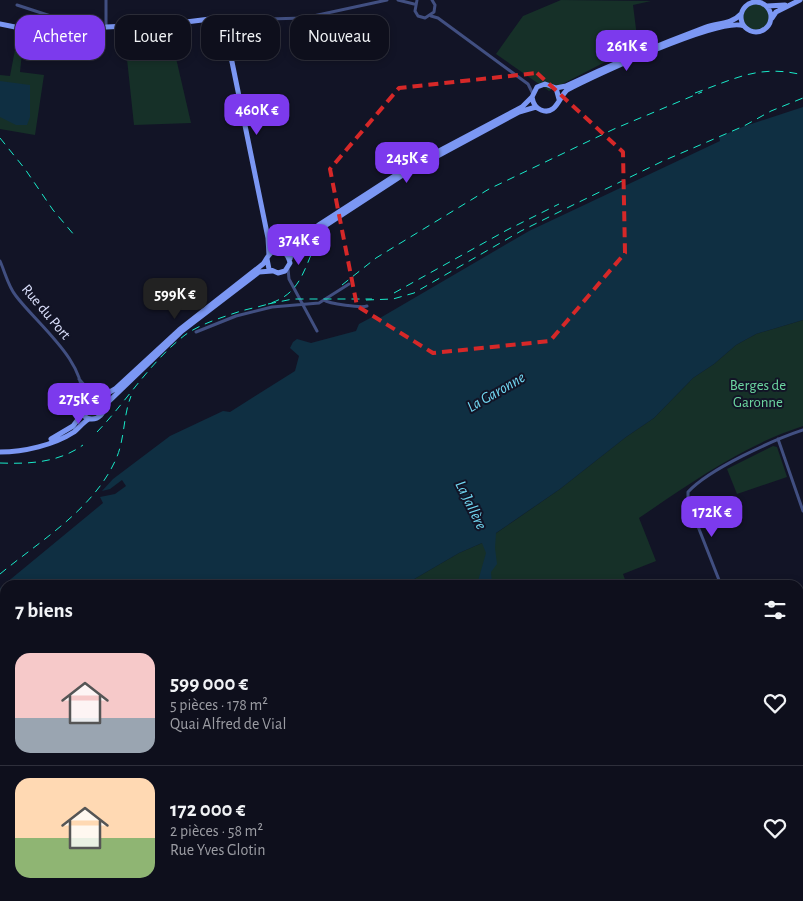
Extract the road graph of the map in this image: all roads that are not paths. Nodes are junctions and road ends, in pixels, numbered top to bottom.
1 (106, 0) edge
2 (386, 0) edge
3 (398, 0) edge
4 (417, 0) edge
5 (432, 0) edge
6 (800, 0) edge
7 (760, 1) edge
8 (750, 2) edge
9 (786, 3) edge
10 (414, 4) junction
11 (17, 5) dead end
12 (767, 6) junction
13 (435, 10) junction
14 (741, 14) junction
15 (46, 15) edge
16 (431, 16) junction
17 (438, 18) junction
18 (772, 18) junction
19 (280, 19) edge
20 (201, 20) edge
21 (0, 24) edge
22 (744, 26) junction
23 (15, 27) edge
24 (106, 27) joint
25 (232, 60) edge
26 (528, 84) junction
27 (541, 85) junction
28 (556, 88) junction
29 (532, 96) junction
30 (559, 99) junction
31 (536, 107) junction
32 (268, 238) junction
33 (279, 250) junction
34 (268, 257) junction
35 (290, 260) junction
36 (0, 261) edge
37 (288, 268) junction
38 (272, 271) junction
39 (349, 284) dead end
40 (324, 300) junction
41 (303, 305) junction
42 (367, 306) dead end
43 (317, 331) dead end
44 (196, 332) dead end
45 (78, 377) junction
46 (96, 397) junction
47 (82, 402) junction
48 (104, 407) junction
49 (82, 414) junction
50 (89, 418) junction
51 (803, 430) edge
52 (778, 439) junction
53 (35, 447) junction
54 (0, 452) edge
55 (803, 511) edge
56 (718, 580) edge

1 - 24 street
2 - 19 street
3 - 10 street
4 - 10 street
5 - 13 street
6 - 9 main road
7 - 8 main road
7 - 12 main road
8 - 14 main road
9 - 12 main road
9 - 18 main road
10 - 16 street
11 - 15 street
12 - 18 main road
13 - 16 street
13 - 17 street
14 - 22 main road
14 - 28 main road
16 - 17 street
17 - 26 street
18 - 22 main road
20 - 24 main road
21 - 23 main road
22 - 30 main road
25 - 32 main road
26 - 27 street
26 - 29 street
27 - 28 main road
27 - 29 main road
28 - 30 main road
29 - 31 main road
29 - 33 main road
30 - 31 main road
31 - 35 main road
32 - 33 main road
32 - 34 main road
33 - 34 main road
33 - 35 main road
34 - 38 main road
34 - 46 main road
35 - 37 main road
36 - 45 street, Rue du Port
37 - 38 main road
37 - 41 street
38 - 48 main road
39 - 40 street
40 - 41 street
40 - 42 street
41 - 43 street
41 - 44 street
45 - 46 street, Rue du Port
45 - 47 street, Rue du Port
46 - 47 main road
46 - 48 main road
47 - 49 main road
48 - 50 main road
49 - 50 main road
49 - 53 main road
50 - 53 main road
51 - 52 street
52 - 55 street
52 - 56 street
53 - 54 main road

